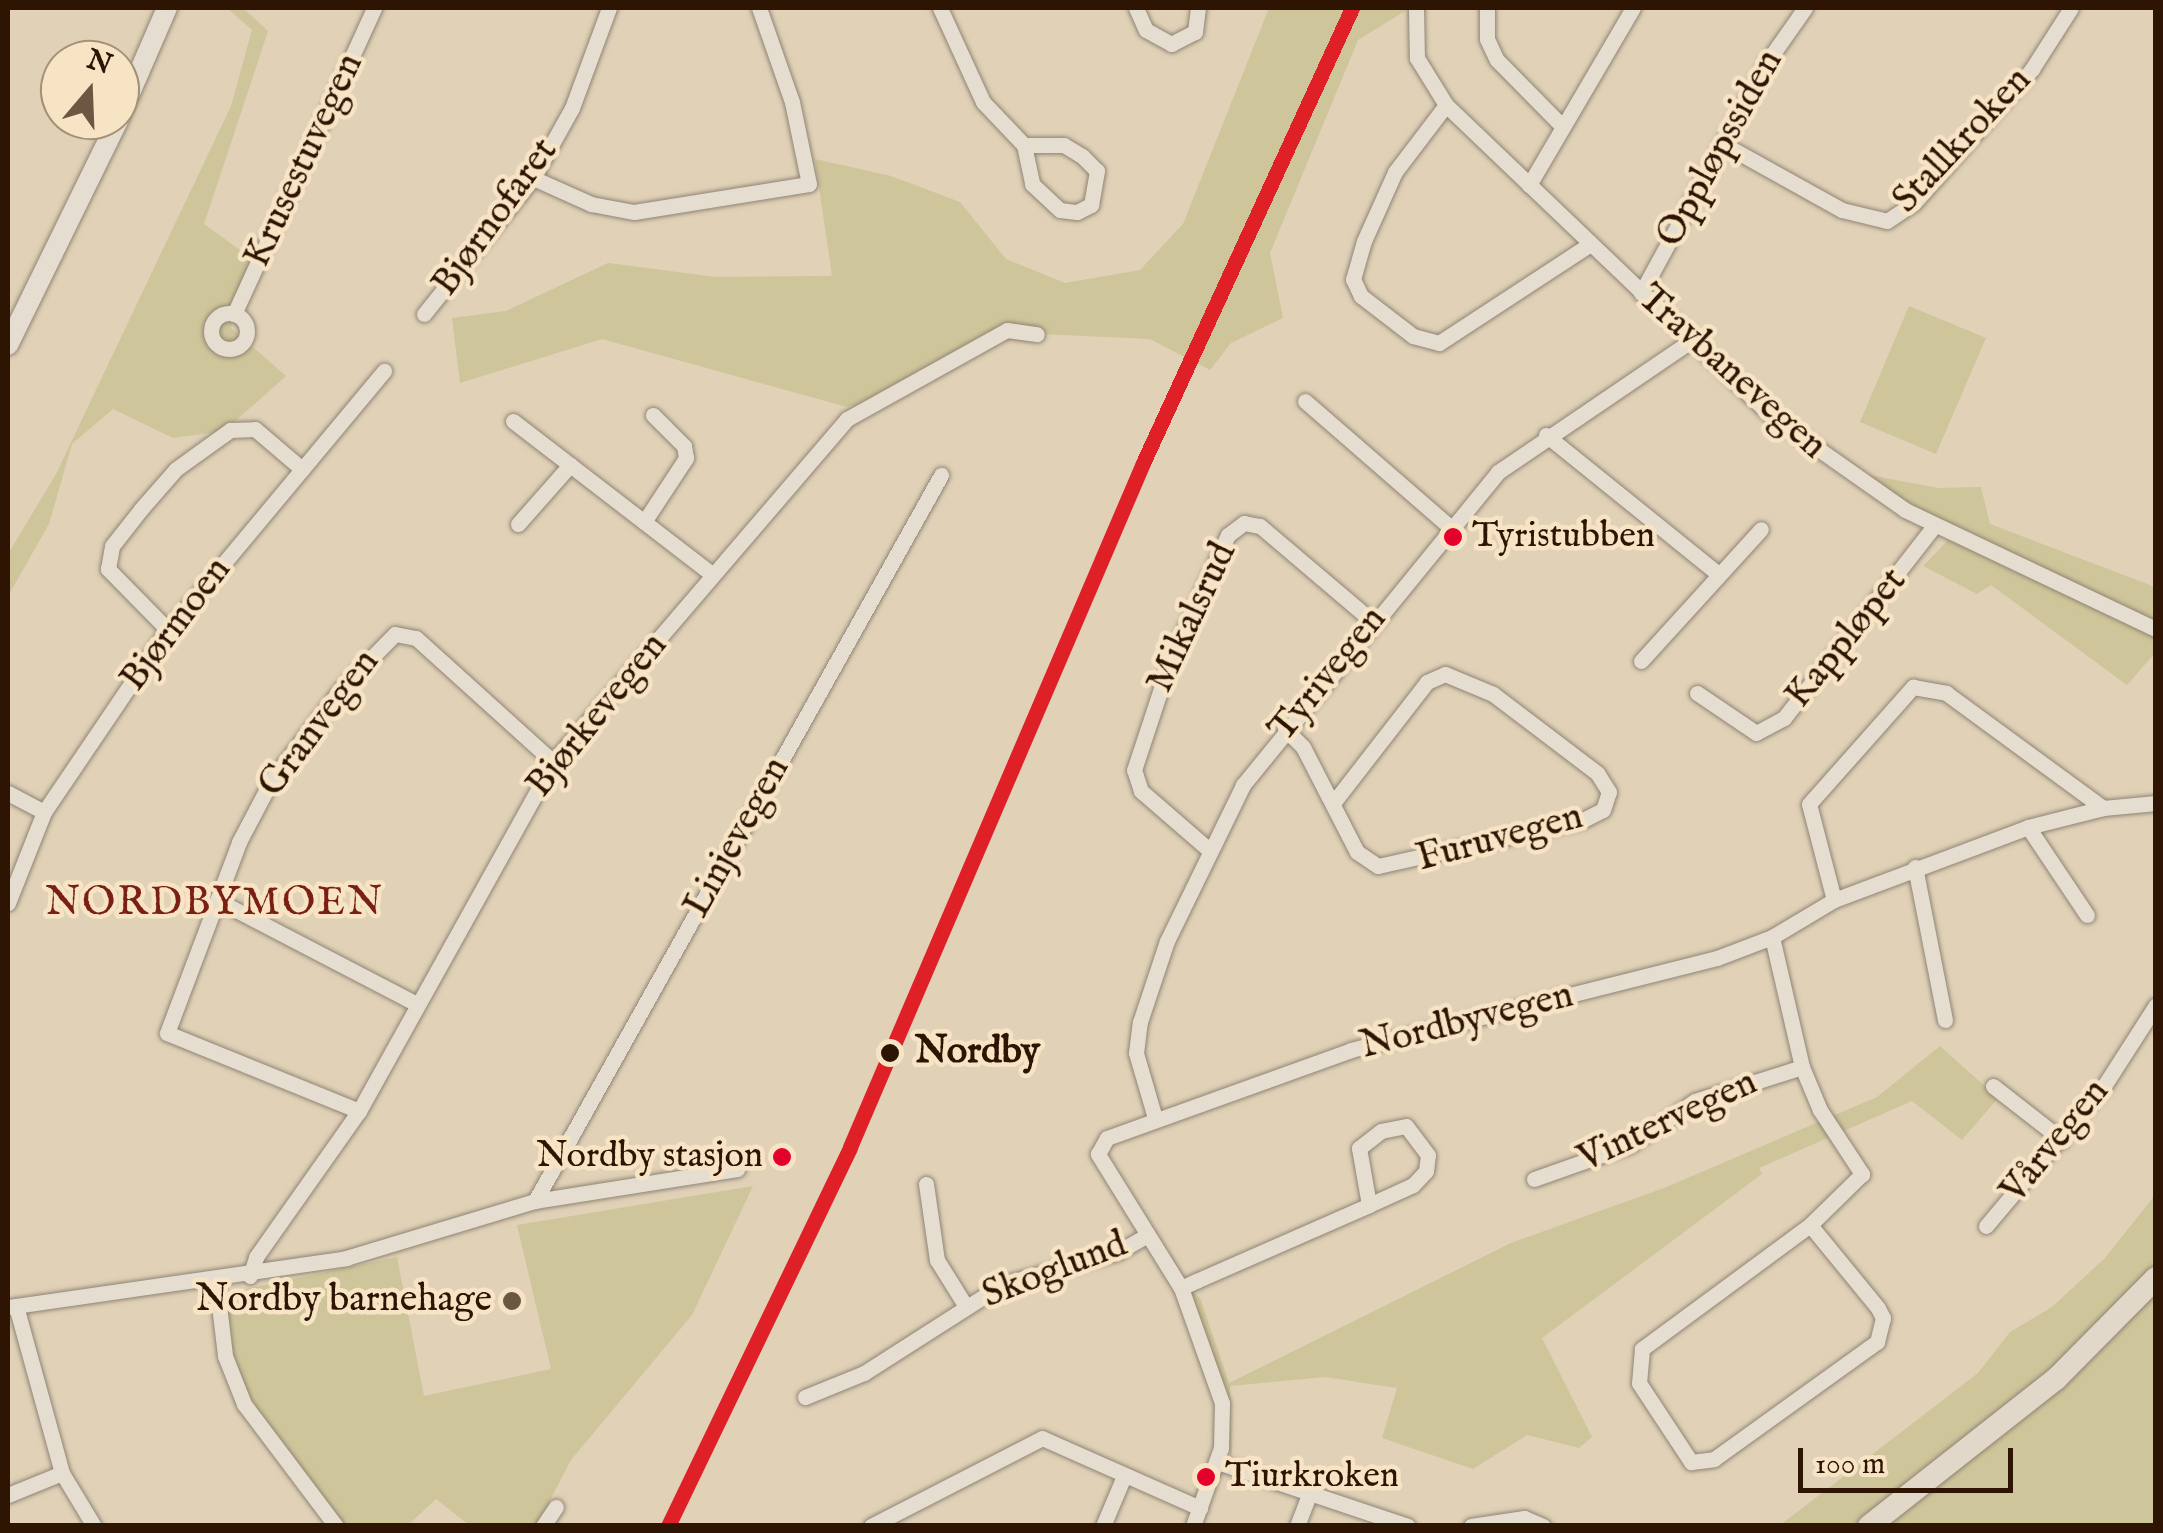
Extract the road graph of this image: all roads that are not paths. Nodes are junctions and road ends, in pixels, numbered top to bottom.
1 (167, 8) edge
2 (374, 8) edge
3 (609, 8) edge
4 (758, 8) edge
5 (940, 8) edge
6 (1136, 8) edge
7 (1198, 8) edge
8 (1416, 8) edge
9 (1487, 8) edge
10 (1633, 8) edge
11 (1805, 8) edge
12 (2071, 8) edge
13 (140, 70) edge
14 (1446, 105) junction
15 (1562, 126) junction
16 (108, 140) edge
17 (1024, 145) junction
18 (1725, 145) junction
19 (533, 178) junction
20 (1529, 185) junction
21 (1589, 245) junction
22 (1640, 293) junction
23 (234, 314) dead end
24 (424, 314) dead end
25 (1037, 334) dead end
26 (1691, 341) junction
27 (8, 346) edge
28 (384, 371) dead end
29 (1306, 400) dead end
30 (653, 415) dead end
31 (513, 422) dead end
32 (1546, 435) junction
33 (570, 465) junction
34 (302, 468) junction
35 (941, 475) dead end
36 (644, 522) junction
37 (518, 524) dead end
38 (1935, 525) junction
39 (1449, 526) junction
40 (1761, 529) dead end
41 (1717, 573) junction
42 (713, 575) junction
43 (1372, 622) junction
44 (2156, 629) edge
45 (168, 630) junction
46 (1641, 660) dead end
47 (1696, 693) dead end
48 (1285, 729) junction
49 (553, 762) junction
50 (8, 793) edge
51 (1333, 803) junction
52 (2156, 804) edge
53 (2103, 808) junction
54 (44, 812) junction
55 (2028, 827) junction
56 (1208, 849) junction
57 (1915, 867) junction
58 (216, 900) junction
59 (1834, 900) junction
60 (8, 904) edge
61 (2088, 915) dead end
62 (1772, 938) junction
63 (417, 1004) junction
64 (2156, 1005) edge
65 (1946, 1020) dead end
66 (1802, 1068) junction
67 (1993, 1086) dead end
68 (359, 1111) junction
69 (1155, 1118) junction
70 (2062, 1140) junction
71 (738, 1169) dead end
72 (1534, 1179) dead end
73 (926, 1184) dead end
74 (535, 1201) junction
75 (1369, 1205) junction
76 (1810, 1225) junction
77 (1986, 1226) dead end
78 (1144, 1237) junction
79 (250, 1276) junction
80 (2156, 1278) edge
81 (216, 1280) junction
82 (1180, 1288) junction
83 (965, 1305) junction
84 (12, 1306) edge
85 (805, 1398) dead end
86 (1217, 1462) junction
87 (62, 1473) junction
88 (1124, 1476) junction
89 (8, 1495) edge
90 (1308, 1497) junction
91 (556, 1507) dead end
92 (1200, 1508) junction
93 (94, 1526) edge
94 (336, 1526) edge
95 (543, 1526) edge
96 (871, 1526) edge
97 (1103, 1526) edge
98 (1193, 1526) edge
99 (1297, 1526) edge
100 (1408, 1526) edge
101 (1472, 1526) edge
102 (1543, 1526) edge
103 (1869, 1526) edge

1 - 13 main road
2 - 23 street, Krusestuvegen
3 - 19 street, Bjørnofaret
4 - 19 street
5 - 17 street
6 - 7 street
8 - 14 street, Travbanevegen
9 - 15 street
10 - 15 street
11 - 18 street, Oppløpssiden
12 - 18 street, Stallkroken
14 - 20 street, Travbanevegen
14 - 21 street
15 - 20 street
16 - 27 main road
17 - 17 street
18 - 22 street, Oppløpssiden
19 - 24 street, Bjørnofaret
20 - 21 street, Travbanevegen
21 - 22 street, Travbanevegen
22 - 26 street, Travbanevegen
25 - 42 street, Bjørkevegen
26 - 32 street, Tyrivegen
26 - 38 street, Travbanevegen
28 - 34 street, Bjørmoen
29 - 39 street
30 - 36 street
31 - 33 street
32 - 39 street, Tyrivegen
32 - 41 street
33 - 36 street
33 - 37 street
34 - 45 street, Bjørmoen
34 - 45 street
35 - 74 street, Linjevegen
36 - 42 street
38 - 44 street, Travbanevegen
38 - 47 street, Kappløpet
39 - 43 street, Tyrivegen
40 - 41 street
41 - 46 street
42 - 49 street, Bjørkevegen
43 - 48 street, Tyrivegen
43 - 56 street, Mikalsrud
45 - 54 street, Bjørmoen
48 - 51 street, Furuvegen
48 - 56 street, Tyrivegen
49 - 58 street, Granvegen
49 - 63 street, Bjørkevegen
50 - 54 street
51 - 51 street, Furuvegen
52 - 53 street, Nordbyvegen
53 - 55 street, Nordbyvegen
53 - 59 street
54 - 60 street, Bjørmoen
55 - 57 street, Nordbyvegen
55 - 61 street
56 - 69 street, Tyrivegen
57 - 59 street, Nordbyvegen
57 - 65 street
58 - 63 street
58 - 68 street, Granvegen
59 - 62 street, Nordbyvegen
62 - 66 street
62 - 69 street, Nordbyvegen
63 - 68 street, Bjørkevegen
64 - 70 street, Vårvegen
66 - 72 street, Vintervegen
66 - 76 street
67 - 70 street
68 - 79 street, Bjørkevegen
69 - 78 street, Nordbyvegen
70 - 77 street, Vårvegen
71 - 74 street
73 - 83 street, Skoglund
74 - 79 street
75 - 75 street
75 - 82 street
76 - 76 street
78 - 82 street
78 - 83 street, Skoglund
79 - 81 street
80 - 103 main road
81 - 84 street
81 - 94 street
82 - 86 street
83 - 85 street, Skoglund
84 - 87 street
86 - 90 street
86 - 92 street
87 - 89 street
87 - 93 street
88 - 92 street
88 - 96 street
88 - 97 street
90 - 99 street
90 - 100 street
91 - 95 street
92 - 98 street
101 - 102 street

